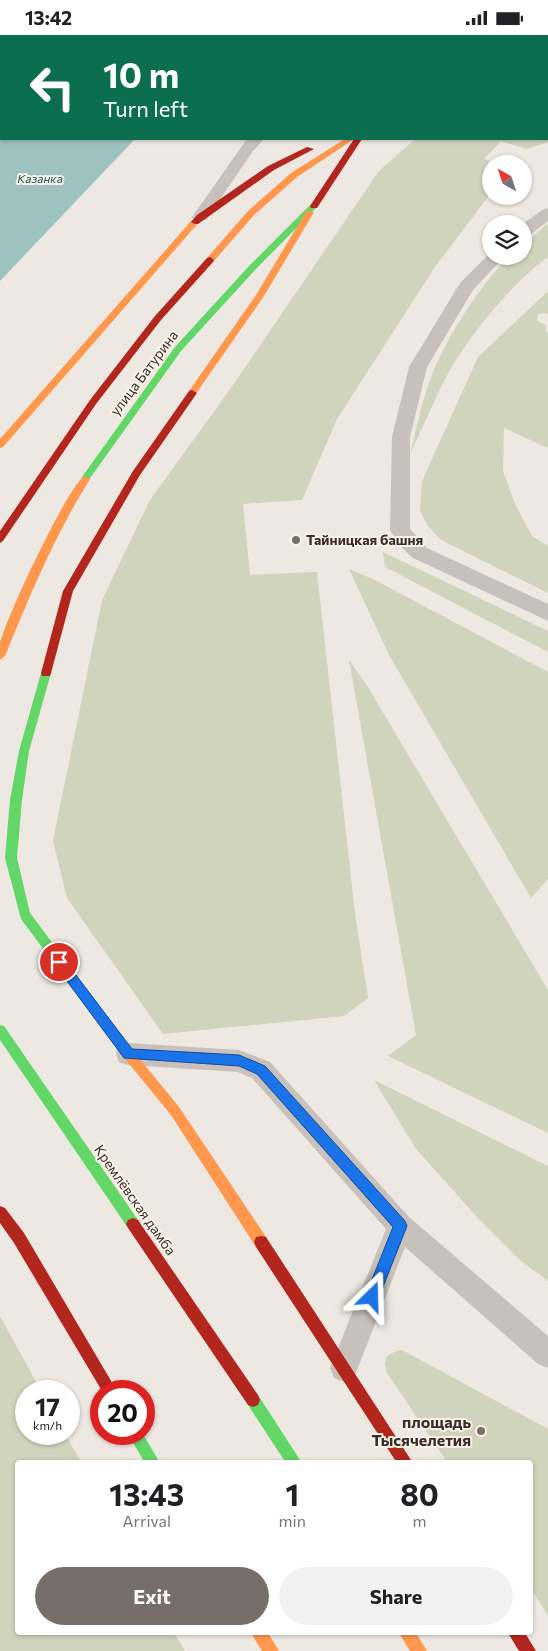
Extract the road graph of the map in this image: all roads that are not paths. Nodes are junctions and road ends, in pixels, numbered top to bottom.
1 (255, 140) edge
2 (336, 140) edge
3 (348, 140) edge
4 (357, 140) edge
5 (310, 212) junction
6 (548, 213) edge
7 (200, 217) junction
8 (532, 225) edge
9 (488, 265) edge
10 (0, 445) edge
11 (0, 539) edge
12 (548, 613) edge
13 (0, 656) edge
14 (0, 1030) edge
15 (128, 1054) junction
16 (0, 1212) edge
17 (400, 1226) junction
18 (548, 1354) edge
19 (344, 1368) junction
20 (103, 1380) edge
21 (142, 1445) edge
22 (151, 1460) edge
23 (293, 1460) edge
24 (404, 1460) edge
25 (260, 1635) edge
26 (408, 1635) edge
27 (517, 1635) edge
28 (271, 1651) edge
29 (419, 1651) edge
30 (528, 1651) edge

1 - 7 lane
2 - 7 main road
3 - 11 main road, улица Батурина
4 - 5 main road, улица Батурина
5 - 13 main road, улица Батурина
5 - 15 main road
6 - 8 lane
7 - 10 main road
9 - 12 lane
14 - 23 main road, Кремлёвская дамба
15 - 17 lane
15 - 19 main road
16 - 20 main road
17 - 18 lane
17 - 19 lane
19 - 24 main road
21 - 22 main road
25 - 28 main road
26 - 29 main road
27 - 30 main road

